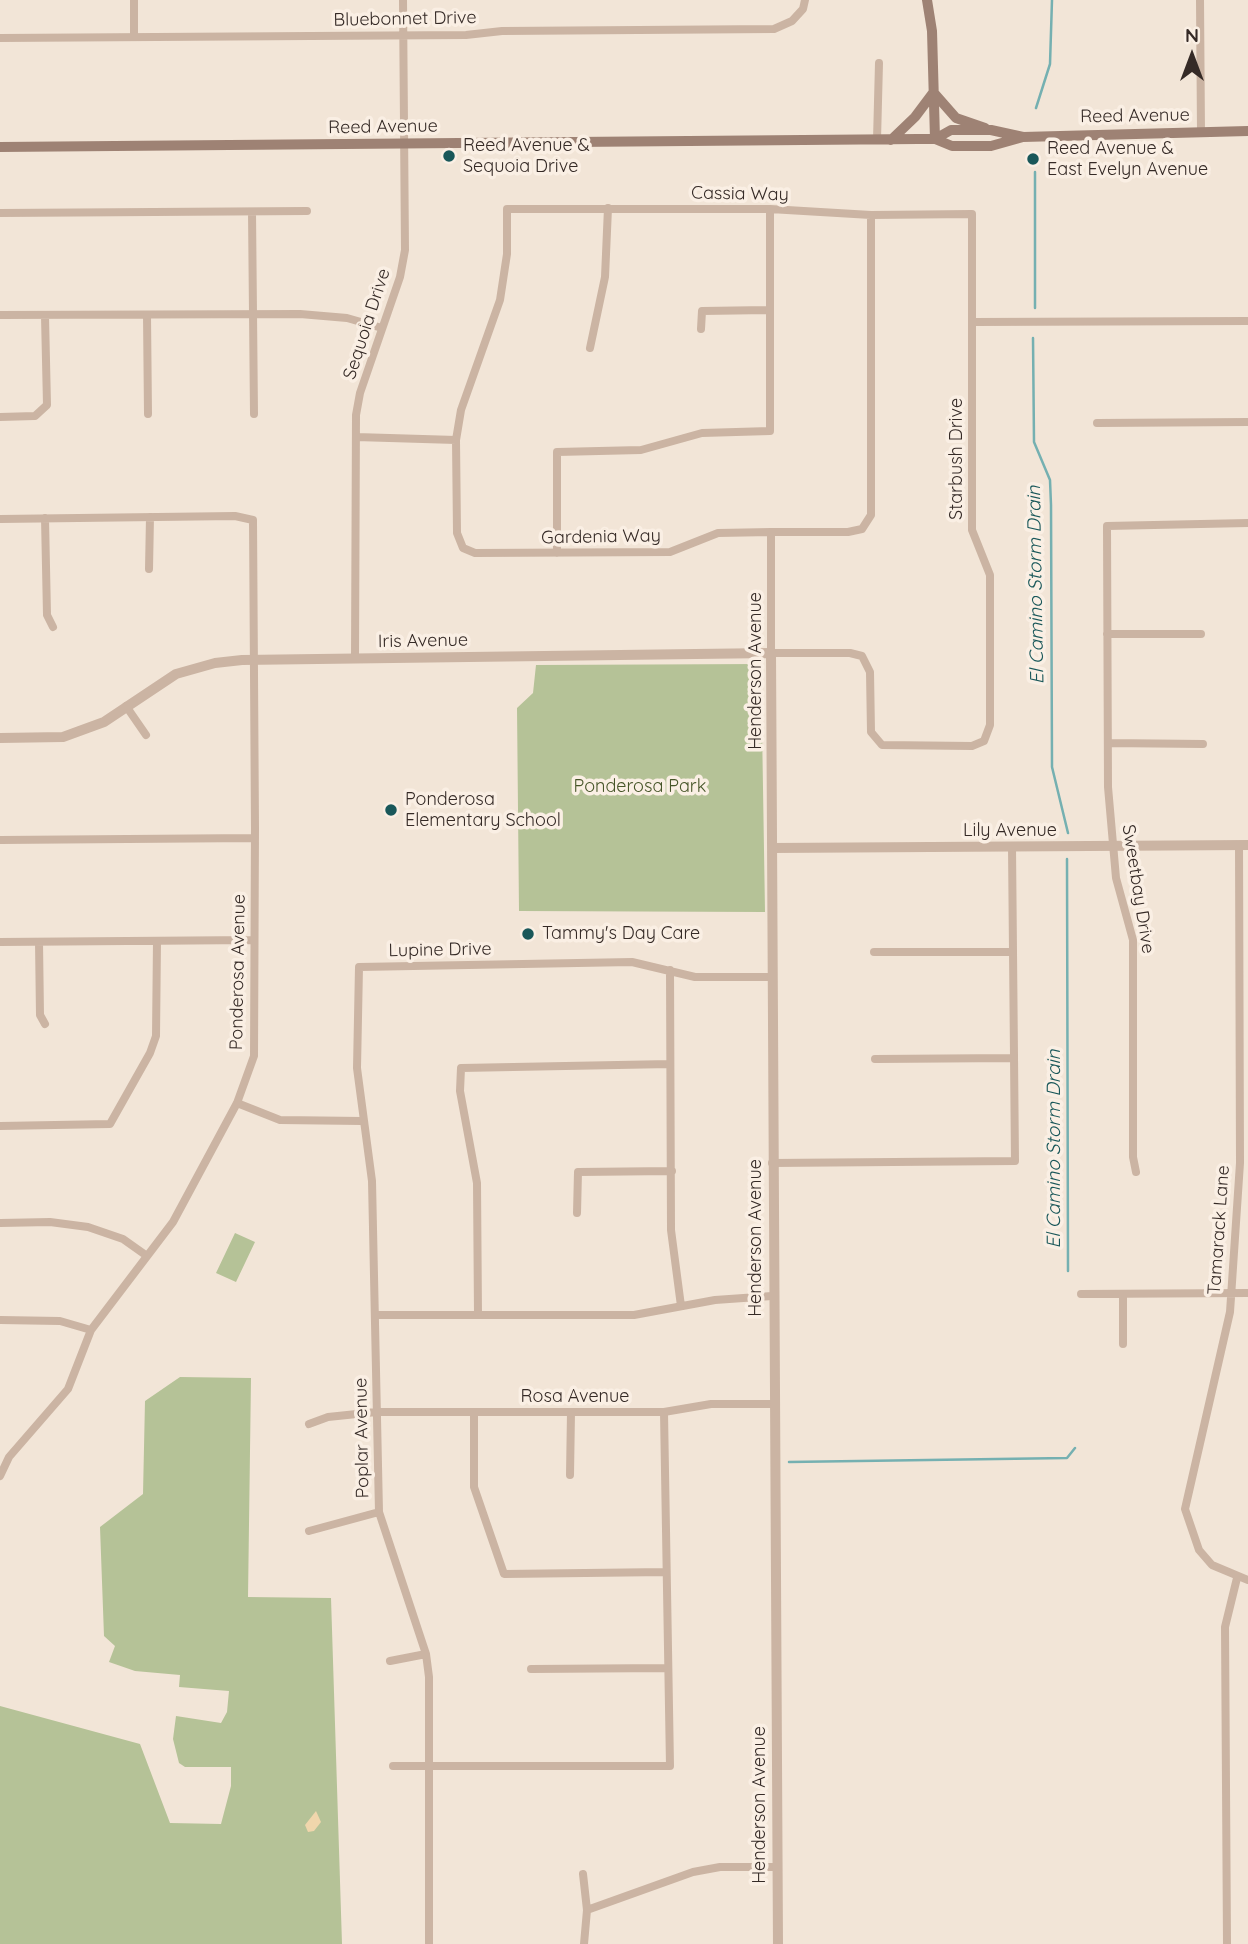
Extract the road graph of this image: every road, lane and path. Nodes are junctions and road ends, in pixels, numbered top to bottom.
1 (134, 0) edge
2 (403, 0) edge
3 (927, 0) edge
4 (1200, 0) edge
5 (804, 4) edge
6 (403, 35) junction
7 (134, 37) junction
8 (0, 38) edge
9 (879, 63) dead end
10 (933, 92) junction
11 (991, 130) junction
12 (1248, 131) edge
13 (1201, 132) junction
14 (1023, 136) junction
15 (935, 139) junction
16 (877, 140) junction
17 (891, 140) junction
18 (406, 144) junction
19 (0, 147) edge
20 (608, 208) junction
21 (770, 209) junction
22 (307, 211) dead end
23 (252, 212) junction
24 (0, 213) edge
25 (972, 214) joint
26 (871, 215) junction
27 (768, 310) junction
28 (255, 314) junction
29 (0, 315) edge
30 (147, 315) junction
31 (46, 316) junction
32 (1248, 321) edge
33 (974, 322) junction
34 (382, 328) junction
35 (701, 329) dead end
36 (590, 348) dead end
37 (148, 414) dead end
38 (254, 414) dead end
39 (0, 417) edge
40 (1248, 422) edge
41 (1097, 423) dead end
42 (356, 437) junction
43 (456, 440) junction
44 (150, 517) junction
45 (45, 518) junction
46 (0, 519) edge
47 (1248, 523) edge
48 (771, 532) junction
49 (557, 553) junction
50 (149, 569) dead end
51 (53, 628) dead end
52 (1107, 634) junction
53 (1201, 634) dead end
54 (771, 653) junction
55 (355, 657) junction
56 (253, 659) junction
57 (865, 659) joint
58 (126, 706) junction
59 (146, 735) dead end
60 (0, 738) edge
61 (1108, 743) junction
62 (1203, 744) dead end
63 (255, 838) junction
64 (0, 840) edge
65 (1244, 845) edge
66 (1115, 846) junction
67 (1012, 847) junction
68 (772, 848) junction
69 (254, 940) junction
70 (157, 941) junction
71 (0, 942) edge
72 (39, 942) junction
73 (1244, 945) edge
74 (874, 952) dead end
75 (1013, 952) junction
76 (359, 967) joint
77 (670, 970) junction
78 (771, 977) junction
79 (45, 1024) dead end
80 (1244, 1046) edge
81 (1013, 1058) junction
82 (875, 1059) dead end
83 (670, 1064) junction
84 (237, 1103) junction
85 (362, 1121) junction
86 (0, 1126) edge
87 (772, 1163) junction
88 (1244, 1163) edge
89 (672, 1171) junction
90 (1136, 1172) dead end
91 (577, 1213) dead end
92 (0, 1223) edge
93 (147, 1256) junction
94 (1231, 1293) junction
95 (1248, 1293) edge
96 (1081, 1294) dead end
97 (1123, 1295) junction
98 (772, 1296) junction
99 (681, 1306) junction
100 (377, 1315) junction
101 (478, 1315) junction
102 (0, 1320) edge
103 (91, 1330) junction
104 (1123, 1344) dead end
105 (773, 1404) junction
106 (376, 1412) junction
107 (571, 1412) junction
108 (664, 1412) junction
109 (474, 1413) junction
110 (309, 1424) dead end
111 (570, 1475) dead end
112 (0, 1476) edge
113 (379, 1512) junction
114 (309, 1531) dead end
115 (666, 1572) junction
116 (1237, 1578) junction
117 (1248, 1580) edge
118 (426, 1654) junction
119 (390, 1661) dead end
120 (667, 1668) junction
121 (531, 1669) dead end
122 (393, 1766) dead end
123 (427, 1766) junction
124 (777, 1867) junction
125 (583, 1874) dead end
126 (587, 1910) junction
127 (429, 1944) edge
128 (584, 1944) edge
129 (778, 1944) edge
130 (1227, 1944) edge

1 - 7 street
2 - 6 street, Sequoia Drive
3 - 10 main road
4 - 13 street
5 - 6 street, Bluebonnet Drive
6 - 7 street, Bluebonnet Drive
6 - 18 street, Sequoia Drive
7 - 8 street, Bluebonnet Drive
9 - 16 street
10 - 11 main road
10 - 15 main road
10 - 17 main road
11 - 14 main road, Reed Avenue
11 - 15 main road, Reed Avenue
12 - 13 main road, Reed Avenue
13 - 14 main road, Reed Avenue
14 - 15 main road, Reed Avenue
15 - 17 main road, Reed Avenue
16 - 17 main road, Reed Avenue
16 - 18 main road, Reed Avenue
18 - 19 main road, Reed Avenue
18 - 34 street, Sequoia Drive
20 - 21 street, Cassia Way
20 - 36 street
20 - 43 street, Cassia Way
21 - 26 street, Cassia Way
21 - 27 street
22 - 23 street
23 - 24 street
23 - 28 street
25 - 26 street, Cassia Way
25 - 33 street, Starbush Drive
26 - 48 street, Gardenia Way
27 - 35 street
27 - 49 street
28 - 30 street
28 - 34 street
28 - 38 street
29 - 31 street
30 - 31 street
30 - 37 street
31 - 39 street
32 - 33 street
33 - 57 street, Starbush Drive
34 - 42 street, Sequoia Drive
40 - 41 street
42 - 43 street
42 - 55 street, Sequoia Drive
43 - 49 street, Gardenia Way
44 - 45 street
44 - 50 street
44 - 56 street, Ponderosa Avenue
45 - 46 street
45 - 51 street
47 - 52 street, Sweetbay Drive
48 - 49 street, Gardenia Way
48 - 54 street, Henderson Avenue
52 - 53 street
52 - 61 street, Sweetbay Drive
54 - 55 street, Iris Avenue
54 - 57 street, Iris Avenue
54 - 68 street, Henderson Avenue
55 - 56 street, Iris Avenue
56 - 58 street, Iris Avenue
56 - 63 street, Ponderosa Avenue
58 - 59 street
58 - 60 street, Iris Avenue
61 - 62 street
61 - 66 street, Sweetbay Drive
63 - 64 street
63 - 69 street, Ponderosa Avenue
65 - 66 street, Lily Avenue
65 - 73 street, Tamarack Lane
66 - 67 street, Lily Avenue
66 - 90 street, Sweetbay Drive
67 - 68 street, Lily Avenue
67 - 75 street
68 - 78 street, Henderson Avenue
69 - 70 street
69 - 84 street, Ponderosa Avenue
70 - 72 street
70 - 86 street
71 - 72 street
72 - 79 street
73 - 80 street, Tamarack Lane
74 - 75 street
75 - 81 street
76 - 77 street, Lupine Drive
76 - 85 street, Poplar Avenue
77 - 78 street, Lupine Drive
77 - 83 street
78 - 87 street, Henderson Avenue
80 - 88 street, Tamarack Lane
81 - 82 street
81 - 87 street
83 - 89 street
83 - 101 street
84 - 85 street
84 - 93 street, Ponderosa Avenue
85 - 100 street, Poplar Avenue
87 - 98 street, Henderson Avenue
88 - 94 street, Tamarack Lane
89 - 91 street
89 - 99 street
92 - 93 street
93 - 103 street, Ponderosa Avenue
94 - 95 street
94 - 97 street
94 - 116 street, Tamarack Lane
96 - 97 street
97 - 104 street
98 - 99 street
98 - 105 street, Henderson Avenue
99 - 101 street
100 - 101 street
100 - 106 street, Poplar Avenue
102 - 103 street
103 - 112 street, Ponderosa Avenue
105 - 108 street, Rosa Avenue
105 - 124 street, Henderson Avenue
106 - 109 street, Rosa Avenue
106 - 110 street, Rosa Avenue
106 - 113 street, Poplar Avenue
107 - 108 street, Rosa Avenue
107 - 109 street, Rosa Avenue
107 - 111 street
108 - 115 street
109 - 115 street
113 - 114 street
113 - 118 street, Poplar Avenue
115 - 120 street
116 - 117 street, Tamarack Lane
116 - 130 street
118 - 119 street
118 - 123 street, Poplar Avenue
120 - 121 street
120 - 123 street
122 - 123 street
123 - 127 street, Poplar Avenue
124 - 126 street
124 - 129 street, Henderson Avenue
125 - 126 street
126 - 128 street

